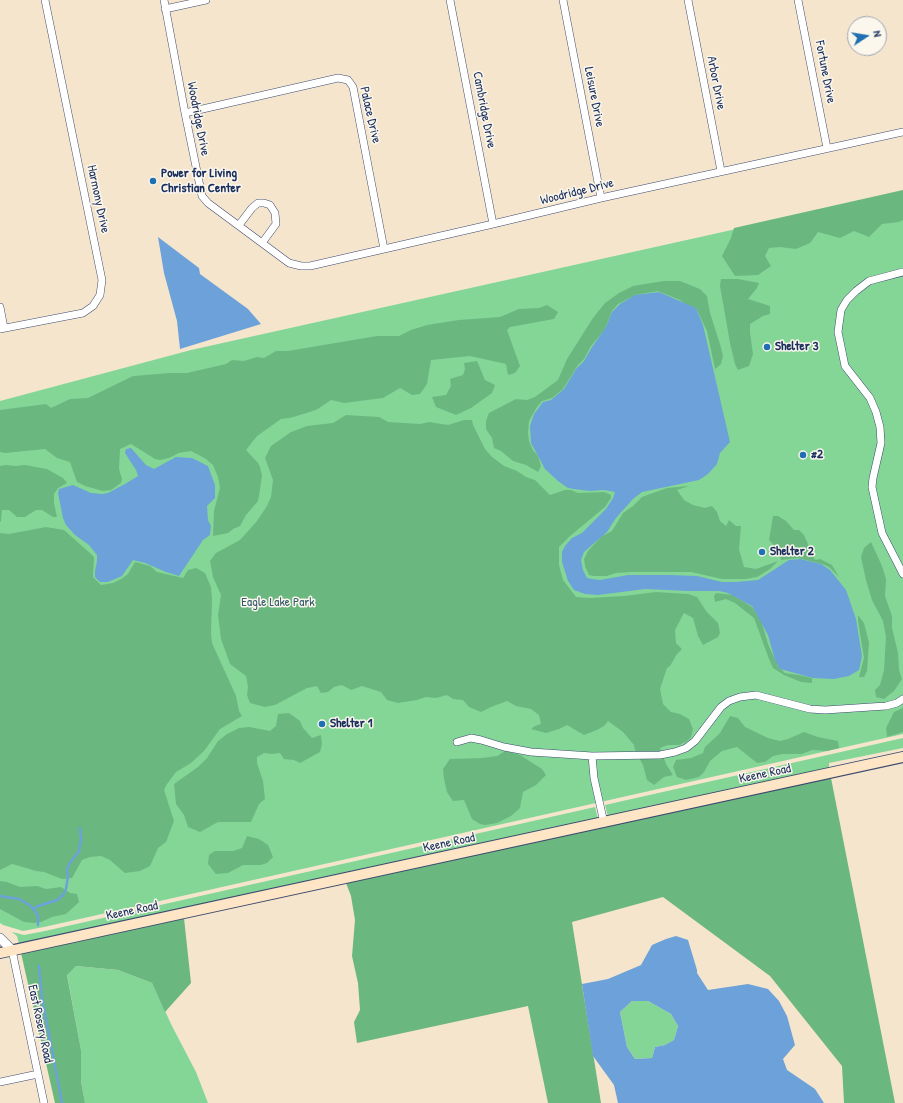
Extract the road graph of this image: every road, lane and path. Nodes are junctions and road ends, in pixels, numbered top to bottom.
1 (45, 0) edge
2 (164, 0) edge
3 (206, 0) edge
4 (450, 0) edge
5 (563, 0) edge
6 (688, 0) edge
7 (798, 0) edge
8 (166, 9) junction
9 (185, 113) junction
10 (903, 132) edge
11 (827, 148) junction
12 (720, 171) junction
13 (601, 198) junction
14 (493, 224) junction
15 (238, 225) junction
16 (262, 243) junction
17 (384, 250) junction
18 (903, 272) edge
19 (0, 307) edge
20 (2, 328) edge
21 (903, 574) edge
22 (903, 700) edge
23 (457, 742) dead end
24 (592, 756) junction
25 (903, 757) edge
26 (604, 823) junction
27 (0, 938) edge
28 (12, 950) junction
29 (0, 953) edge
30 (38, 1074) junction
31 (0, 1082) edge
32 (44, 1103) edge

1 - 20 street, Harmony Drive
2 - 8 street, Woodridge Drive
3 - 8 street
4 - 14 street, Cambridge Drive
5 - 13 street, Leisure Drive
6 - 12 street, Arbor Drive
7 - 11 street, Fortune Drive
8 - 9 street, Woodridge Drive
9 - 15 street, Woodridge Drive
9 - 17 street, Palace Drive
10 - 11 street, Woodridge Drive
11 - 12 street, Woodridge Drive
12 - 13 street, Woodridge Drive
13 - 14 street, Woodridge Drive
14 - 17 street, Woodridge Drive
15 - 16 street, Woodridge Drive
15 - 16 street
16 - 17 street, Woodridge Drive
18 - 21 street
19 - 20 street
22 - 24 street
23 - 24 street
24 - 26 street
25 - 26 main road, Keene Road
26 - 28 main road, Keene Road
27 - 28 street
28 - 29 main road, Keene Road
28 - 30 street, East Rosery Road
30 - 31 street
30 - 32 street, East Rosery Road

